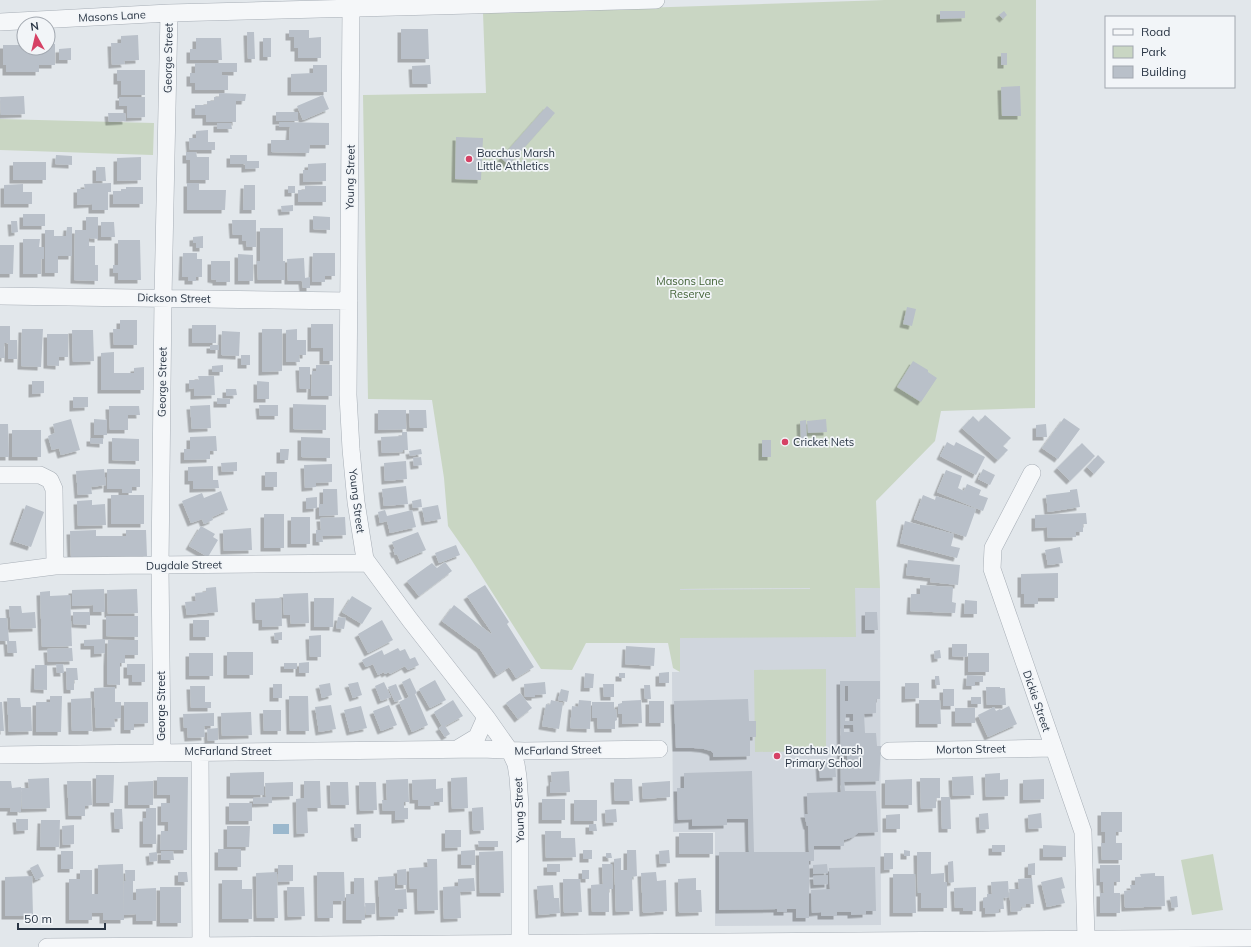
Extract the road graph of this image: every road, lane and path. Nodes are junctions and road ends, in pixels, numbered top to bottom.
1 (656, 0) edge
2 (260, 5) edge
3 (351, 8) junction
4 (169, 13) junction
5 (0, 22) edge
6 (0, 296) edge
7 (163, 298) junction
8 (348, 301) junction
9 (1032, 472) dead end
10 (0, 475) edge
11 (368, 563) junction
12 (55, 566) junction
13 (160, 566) junction
14 (0, 573) edge
15 (486, 717) junction
16 (1054, 748) junction
17 (457, 749) junction
18 (659, 749) dead end
19 (510, 751) junction
20 (889, 751) dead end
21 (162, 752) junction
22 (200, 752) junction
23 (0, 754) edge
24 (1086, 938) junction
25 (1251, 938) edge
26 (517, 944) edge
27 (201, 946) junction
28 (47, 947) edge
29 (1251, 947) edge

1 - 3 street, Masons Lane
2 - 3 street, Masons Lane
2 - 4 street, Masons Lane
3 - 8 street, Young Street
4 - 5 street, Masons Lane
4 - 7 street, George Street
6 - 7 street, Dickson Street
7 - 8 street, Dickson Street
7 - 13 street, George Street
8 - 11 street, Young Street
9 - 16 street, Dickie Street
10 - 12 street
11 - 13 street, Dugdale Street
11 - 15 street, Young Street
12 - 13 street, Dugdale Street
12 - 14 street, Dugdale Street
13 - 21 street, George Street
15 - 17 street
15 - 19 street, Young Street
16 - 20 street, Morton Street
16 - 24 street, Dickie Street
17 - 19 street, McFarland Street
17 - 22 street, McFarland Street
18 - 19 street, McFarland Street
19 - 26 street, Young Street
21 - 22 street, McFarland Street
21 - 23 street, McFarland Street
22 - 27 street
24 - 25 street
24 - 26 street
25 - 29 street
26 - 27 street
27 - 28 street

